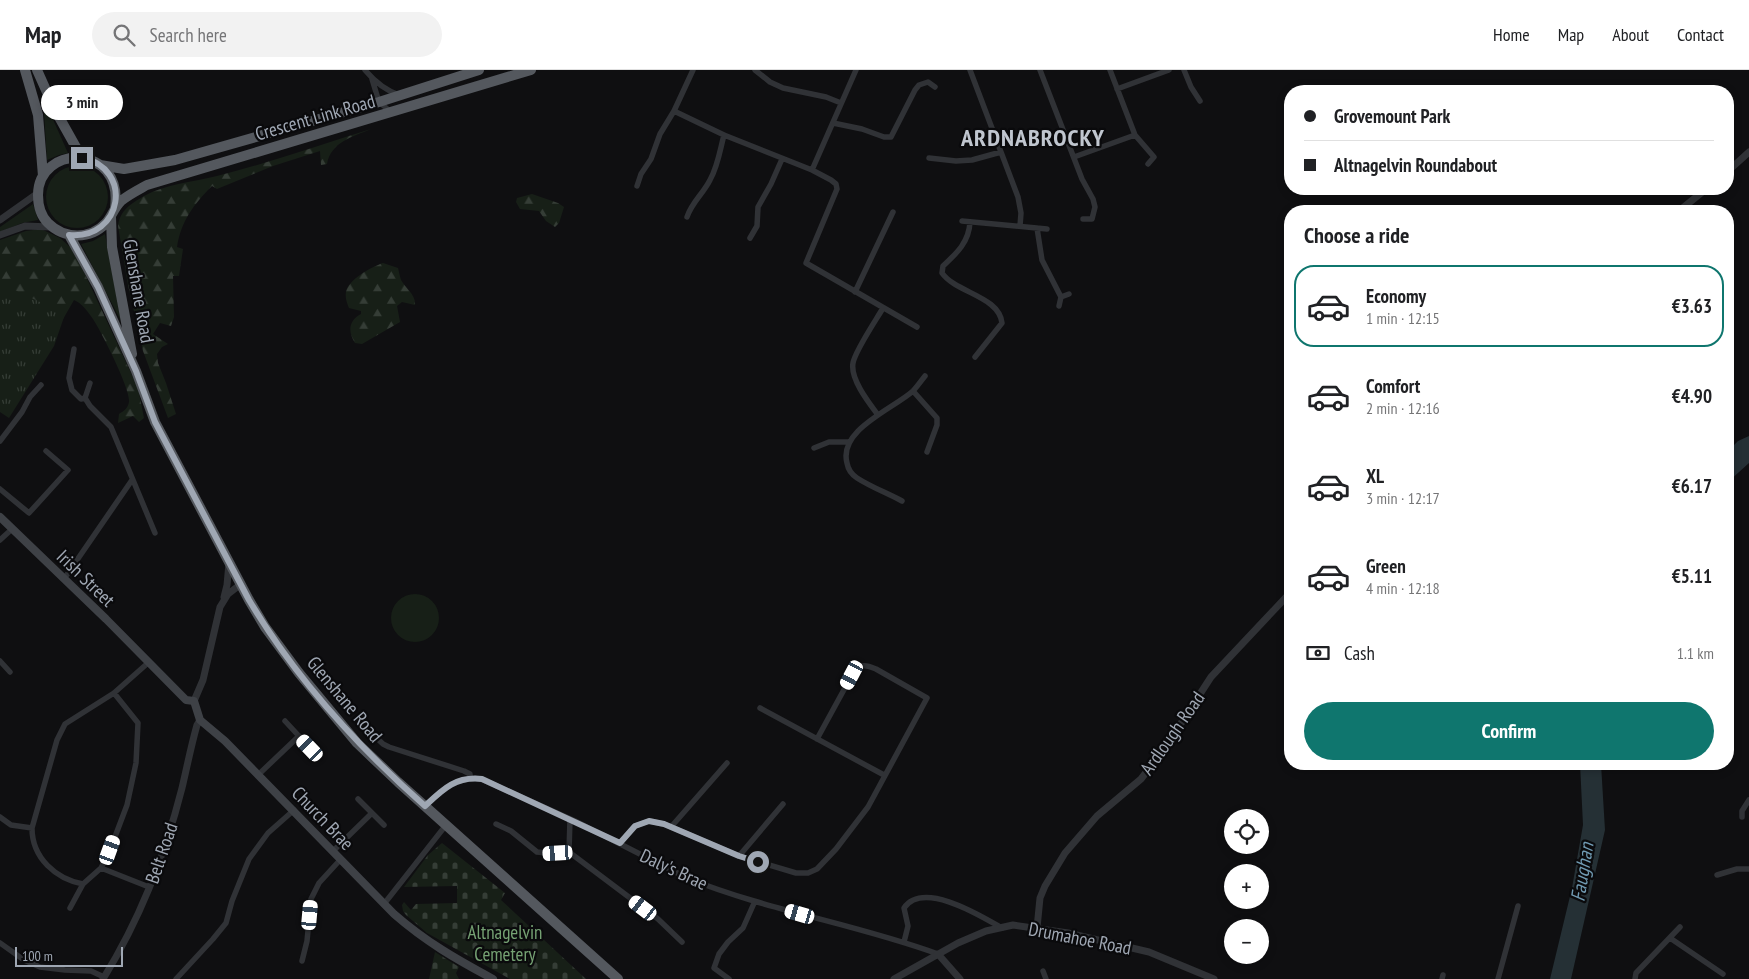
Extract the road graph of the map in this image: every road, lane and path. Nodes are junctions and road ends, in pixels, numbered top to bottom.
1 (25, 70) edge
2 (37, 70) edge
3 (365, 70) edge
4 (479, 70) edge
5 (531, 70) edge
6 (693, 70) edge
7 (755, 70) edge
8 (856, 70) edge
9 (970, 70) edge
10 (1040, 70) edge
11 (1110, 70) edge
12 (1169, 70) edge
13 (1184, 70) edge
14 (372, 79) junction
15 (935, 87) dead end
16 (1118, 89) junction
17 (399, 95) junction
18 (1200, 101) dead end
19 (378, 102) junction
20 (841, 102) junction
21 (674, 111) junction
22 (392, 113) junction
23 (833, 123) junction
24 (724, 135) junction
25 (1135, 135) junction
26 (938, 150) dead end
27 (1001, 152) junction
28 (1749, 152) edge
29 (1074, 157) junction
30 (82, 158) junction
31 (929, 158) dead end
32 (937, 158) junction
33 (782, 159) junction
34 (1148, 164) dead end
35 (100, 165) junction
36 (1734, 166) edge
37 (812, 170) junction
38 (43, 176) junction
39 (637, 186) dead end
40 (38, 193) junction
41 (1699, 195) edge
42 (1686, 205) edge
43 (113, 212) junction
44 (893, 212) dead end
45 (688, 217) dead end
46 (1083, 219) dead end
47 (0, 220) edge
48 (962, 221) dead end
49 (970, 222) junction
50 (1020, 226) junction
51 (52, 227) junction
52 (1037, 228) junction
53 (1047, 229) dead end
54 (0, 235) edge
55 (69, 235) junction
56 (750, 238) dead end
57 (855, 292) junction
58 (1069, 294) dead end
59 (1061, 297) junction
60 (1059, 306) dead end
61 (883, 308) junction
62 (917, 327) dead end
63 (74, 349) dead end
64 (975, 357) dead end
65 (136, 371) junction
66 (925, 376) dead end
67 (90, 383) dead end
68 (41, 385) dead end
69 (913, 391) junction
70 (85, 398) junction
71 (878, 415) junction
72 (0, 441) edge
73 (848, 442) junction
74 (814, 448) dead end
75 (46, 451) dead end
76 (927, 452) dead end
77 (132, 480) junction
78 (0, 489) edge
79 (902, 501) dead end
80 (0, 517) edge
81 (12, 529) junction
82 (155, 533) dead end
83 (0, 540) edge
84 (230, 563) junction
85 (64, 579) junction
86 (241, 584) junction
87 (1284, 599) edge
88 (223, 600) junction
89 (0, 661) edge
90 (149, 662) junction
91 (10, 672) dead end
92 (114, 693) junction
93 (194, 701) junction
94 (760, 708) dead end
95 (200, 720) junction
96 (285, 721) dead end
97 (362, 724) dead end
98 (298, 736) junction
99 (817, 739) junction
100 (310, 748) dead end
101 (727, 763) dead end
102 (258, 775) junction
103 (884, 775) junction
104 (470, 778) junction
105 (358, 799) dead end
106 (1749, 800) edge
107 (783, 804) dead end
108 (425, 806) junction
109 (294, 810) junction
110 (372, 812) junction
111 (0, 817) edge
112 (1742, 818) dead end
113 (570, 819) junction
114 (384, 824) dead end
115 (496, 824) dead end
116 (446, 825) junction
117 (671, 827) junction
118 (32, 828) junction
119 (620, 843) junction
120 (334, 851) junction
121 (569, 852) junction
122 (739, 856) junction
123 (340, 860) junction
124 (101, 868) junction
125 (1749, 869) edge
126 (1717, 874) dead end
127 (83, 884) junction
128 (150, 887) junction
129 (755, 901) junction
130 (384, 904) junction
131 (1518, 906) dead end
132 (70, 908) dead end
133 (1680, 927) dead end
134 (1002, 928) junction
135 (1037, 928) junction
136 (1670, 938) junction
137 (682, 942) dead end
138 (904, 942) junction
139 (0, 943) edge
140 (938, 954) junction
141 (302, 961) dead end
142 (1043, 971) dead end
143 (1723, 974) dead end
144 (103, 978) edge
145 (176, 979) edge
146 (493, 979) edge
147 (618, 979) edge
148 (729, 979) edge
149 (894, 979) edge
150 (960, 979) edge
151 (1046, 979) edge
152 (1214, 979) edge
153 (1498, 979) edge
154 (1635, 979) edge

1 - 38 highway
2 - 30 highway
3 - 14 street
4 - 17 highway, Crescent Link Road
5 - 22 highway, Crescent Link Road
6 - 21 street
7 - 20 street
8 - 20 street
9 - 27 street
10 - 29 street
11 - 16 street
12 - 16 street
13 - 18 street
14 - 17 street
14 - 19 street
15 - 23 street
16 - 25 street
17 - 19 highway, Crescent Link Road
19 - 22 street
19 - 35 highway, Crescent Link Road
20 - 23 street
21 - 24 street
21 - 39 street
22 - 43 highway, Crescent Link Road
23 - 37 street
24 - 33 street
24 - 45 street
25 - 29 street
25 - 34 street
26 - 32 street
27 - 32 street
27 - 50 street
28 - 36 street
29 - 46 street
30 - 35 highway
30 - 38 highway
31 - 32 street
33 - 37 street
33 - 56 street
35 - 43 highway
37 - 57 street
38 - 40 highway
40 - 47 street
40 - 51 highway
41 - 42 street
43 - 55 highway
43 - 65 highway, Glenshane Road
44 - 57 street
48 - 49 street
49 - 50 street
49 - 64 street
50 - 52 street
51 - 54 street
51 - 55 highway
52 - 53 street
52 - 59 street
55 - 65 highway, Glenshane Road
57 - 61 street
58 - 59 street
59 - 60 street
61 - 62 street
61 - 71 street
63 - 70 street
65 - 84 highway, Glenshane Road
66 - 69 street
67 - 70 street
68 - 72 street
69 - 71 street
69 - 76 street
70 - 77 street
71 - 73 street
73 - 74 street
73 - 79 street
75 - 78 street
77 - 82 street
77 - 85 street
80 - 81 main road, Irish Street
81 - 83 street
81 - 85 main road, Irish Street
84 - 86 highway, Glenshane Road
84 - 88 street
85 - 90 main road, Irish Street
86 - 88 street
86 - 108 highway, Glenshane Road
87 - 135 street, Ardlough Road
88 - 93 street
89 - 91 street
90 - 92 street
90 - 93 main road
92 - 118 street
92 - 124 street
93 - 95 main road
94 - 99 street
95 - 102 main road, Church Brae
95 - 128 street, Belt Road
96 - 98 street
97 - 104 street, Daly's Brae
98 - 100 street
98 - 102 street
99 - 103 street
99 - 103 street
101 - 117 street
102 - 109 main road, Church Brae
103 - 122 street
104 - 108 street
104 - 113 street, Daly's Brae
105 - 110 street
106 - 112 street
107 - 122 street
108 - 116 highway, Glenshane Road
109 - 120 main road, Church Brae
109 - 145 street
110 - 114 street
110 - 120 street
111 - 118 street
113 - 119 street, Daly's Brae
113 - 121 street
115 - 121 street
116 - 130 street
116 - 147 highway, Glenshane Road
117 - 119 street
117 - 122 street
118 - 127 street
119 - 129 street, Daly's Brae
120 - 123 main road, Church Brae
121 - 137 street
123 - 130 main road, Church Brae
123 - 141 street
124 - 127 street
124 - 128 street
125 - 126 street
127 - 132 street
128 - 144 street, Belt Road
129 - 138 street, Daly's Brae
129 - 148 street
130 - 146 main road, Church Brae
131 - 153 street
133 - 136 street
134 - 135 street, Drumahoe Road
134 - 138 street
134 - 140 street, Drumahoe Road
135 - 152 street, Drumahoe Road
136 - 143 street
136 - 154 street
138 - 140 street, Daly's Brae
139 - 144 street
140 - 149 street, Drumahoe Road
140 - 150 street
142 - 151 street

